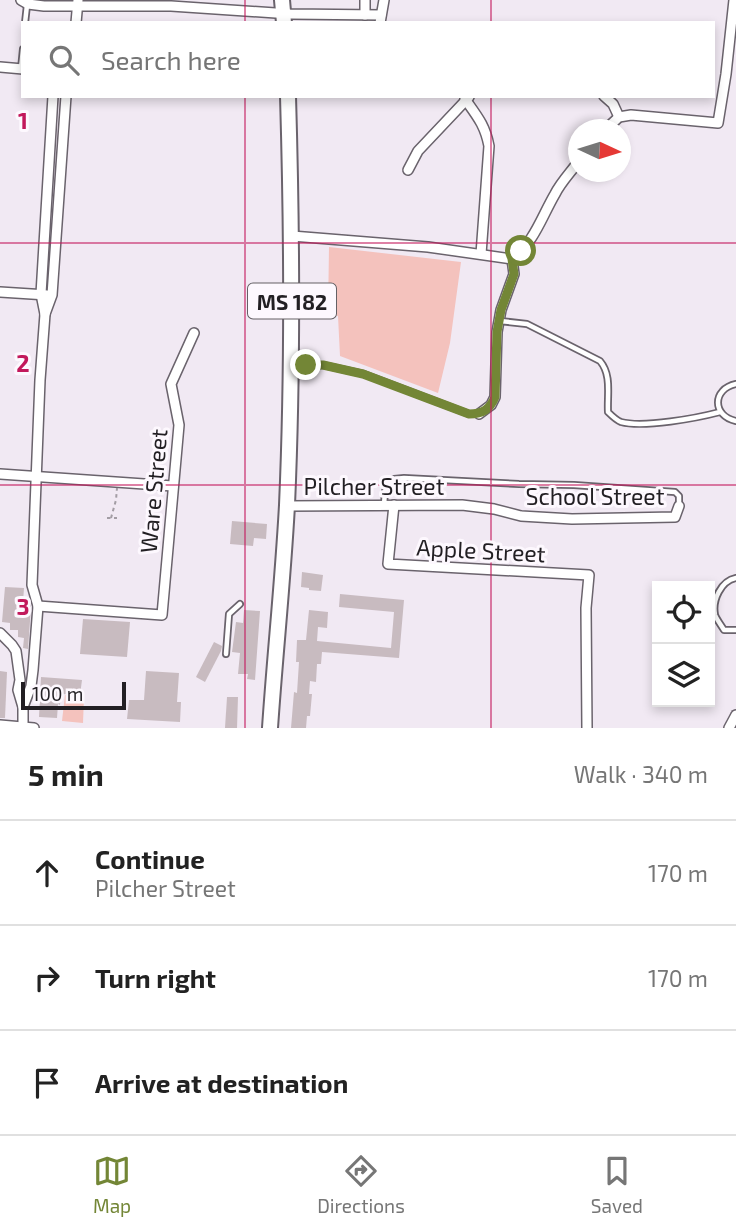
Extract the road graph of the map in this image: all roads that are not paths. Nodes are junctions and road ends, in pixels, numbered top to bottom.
1 (365, 0) edge
2 (384, 0) edge
3 (734, 0) edge
4 (24, 2) edge
5 (171, 3) edge
6 (78, 4) edge
7 (283, 12) edge
8 (365, 15) junction
9 (381, 19) edge
10 (25, 21) edge
11 (0, 67) edge
12 (21, 69) edge
13 (54, 98) edge
14 (66, 98) edge
15 (288, 98) edge
16 (467, 98) edge
17 (606, 98) edge
18 (619, 117) joint
19 (408, 170) dead end
20 (568, 176) edge
21 (292, 236) junction
22 (481, 254) junction
23 (512, 259) junction
24 (0, 292) edge
25 (41, 295) junction
26 (52, 295) junction
27 (46, 314) junction
28 (499, 321) junction
29 (194, 333) dead end
30 (292, 366) junction
31 (736, 384) edge
32 (720, 412) junction
33 (479, 414) joint
34 (736, 421) edge
35 (0, 474) edge
36 (37, 476) junction
37 (173, 486) junction
38 (389, 505) junction
39 (463, 505) joint
40 (287, 506) junction
41 (678, 506) joint
42 (736, 579) edge
43 (240, 604) dead end
44 (38, 606) junction
45 (736, 631) edge
46 (0, 632) edge
47 (226, 654) dead end
48 (20, 680) junction
49 (30, 682) junction
50 (23, 707) junction
51 (736, 715) edge
52 (0, 725) edge
53 (26, 728) edge
54 (270, 728) edge
55 (587, 728) edge
56 (729, 728) edge

1 - 8 street
2 - 9 street
3 - 18 street
4 - 6 street
4 - 10 lane
5 - 6 street
5 - 7 street
7 - 8 street
8 - 9 street
11 - 12 street
13 - 25 street
14 - 26 street
15 - 21 main road, MS 182
16 - 19 street
16 - 22 street
17 - 18 street
20 - 23 street
21 - 22 street
21 - 30 main road, MS 182
22 - 23 street
23 - 28 street
24 - 25 street
25 - 26 street
25 - 27 street
26 - 27 street
27 - 36 street
28 - 32 lane
28 - 33 street
29 - 37 street, Ware Street
30 - 33 lane
30 - 40 main road, MS 182
31 - 32 lane
32 - 34 lane
35 - 36 street
36 - 37 street
36 - 44 street
37 - 44 street, Ware Street
38 - 39 street, Pilcher Street
38 - 40 street, Pilcher Street
38 - 41 lane
38 - 55 street, Apple Street
39 - 41 street, School Street
40 - 54 main road, MS 182
42 - 45 lane
43 - 47 lane
44 - 49 street
46 - 48 street
48 - 49 street
48 - 50 street
49 - 50 street
50 - 53 street
51 - 56 street
52 - 53 street

